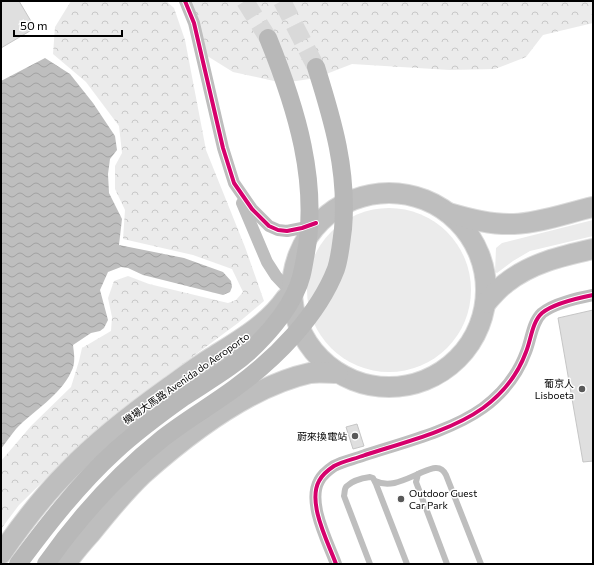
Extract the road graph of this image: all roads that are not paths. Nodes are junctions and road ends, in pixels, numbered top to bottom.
1 (185, 1) edge
2 (268, 38) tunnel mouth
3 (316, 67) tunnel mouth
4 (234, 183) junction
5 (593, 206) edge
6 (449, 213) junction
7 (316, 223) junction
8 (593, 249) edge
9 (291, 292) junction
10 (593, 295) edge
11 (486, 303) junction
12 (338, 373) junction
13 (418, 474) junction
14 (375, 481) junction
15 (1, 554) edge
16 (18, 564) edge
17 (46, 564) edge
18 (66, 564) edge
19 (336, 564) edge
20 (370, 564) edge
21 (407, 564) edge
22 (446, 564) edge
23 (481, 564) edge

1 - 4 street
2 - 16 main road, bridge
3 - 17 main road, bridge
4 - 7 street
4 - 9 street
5 - 6 main road
6 - 7 main road
6 - 11 main road
7 - 9 main road
8 - 11 main road
9 - 12 main road
9 - 15 main road, 機場大馬路 Avenida do Aeroporto
10 - 19 street
11 - 12 main road
12 - 18 main road
13 - 14 lane
13 - 22 lane
13 - 23 lane
14 - 20 lane
14 - 21 lane

